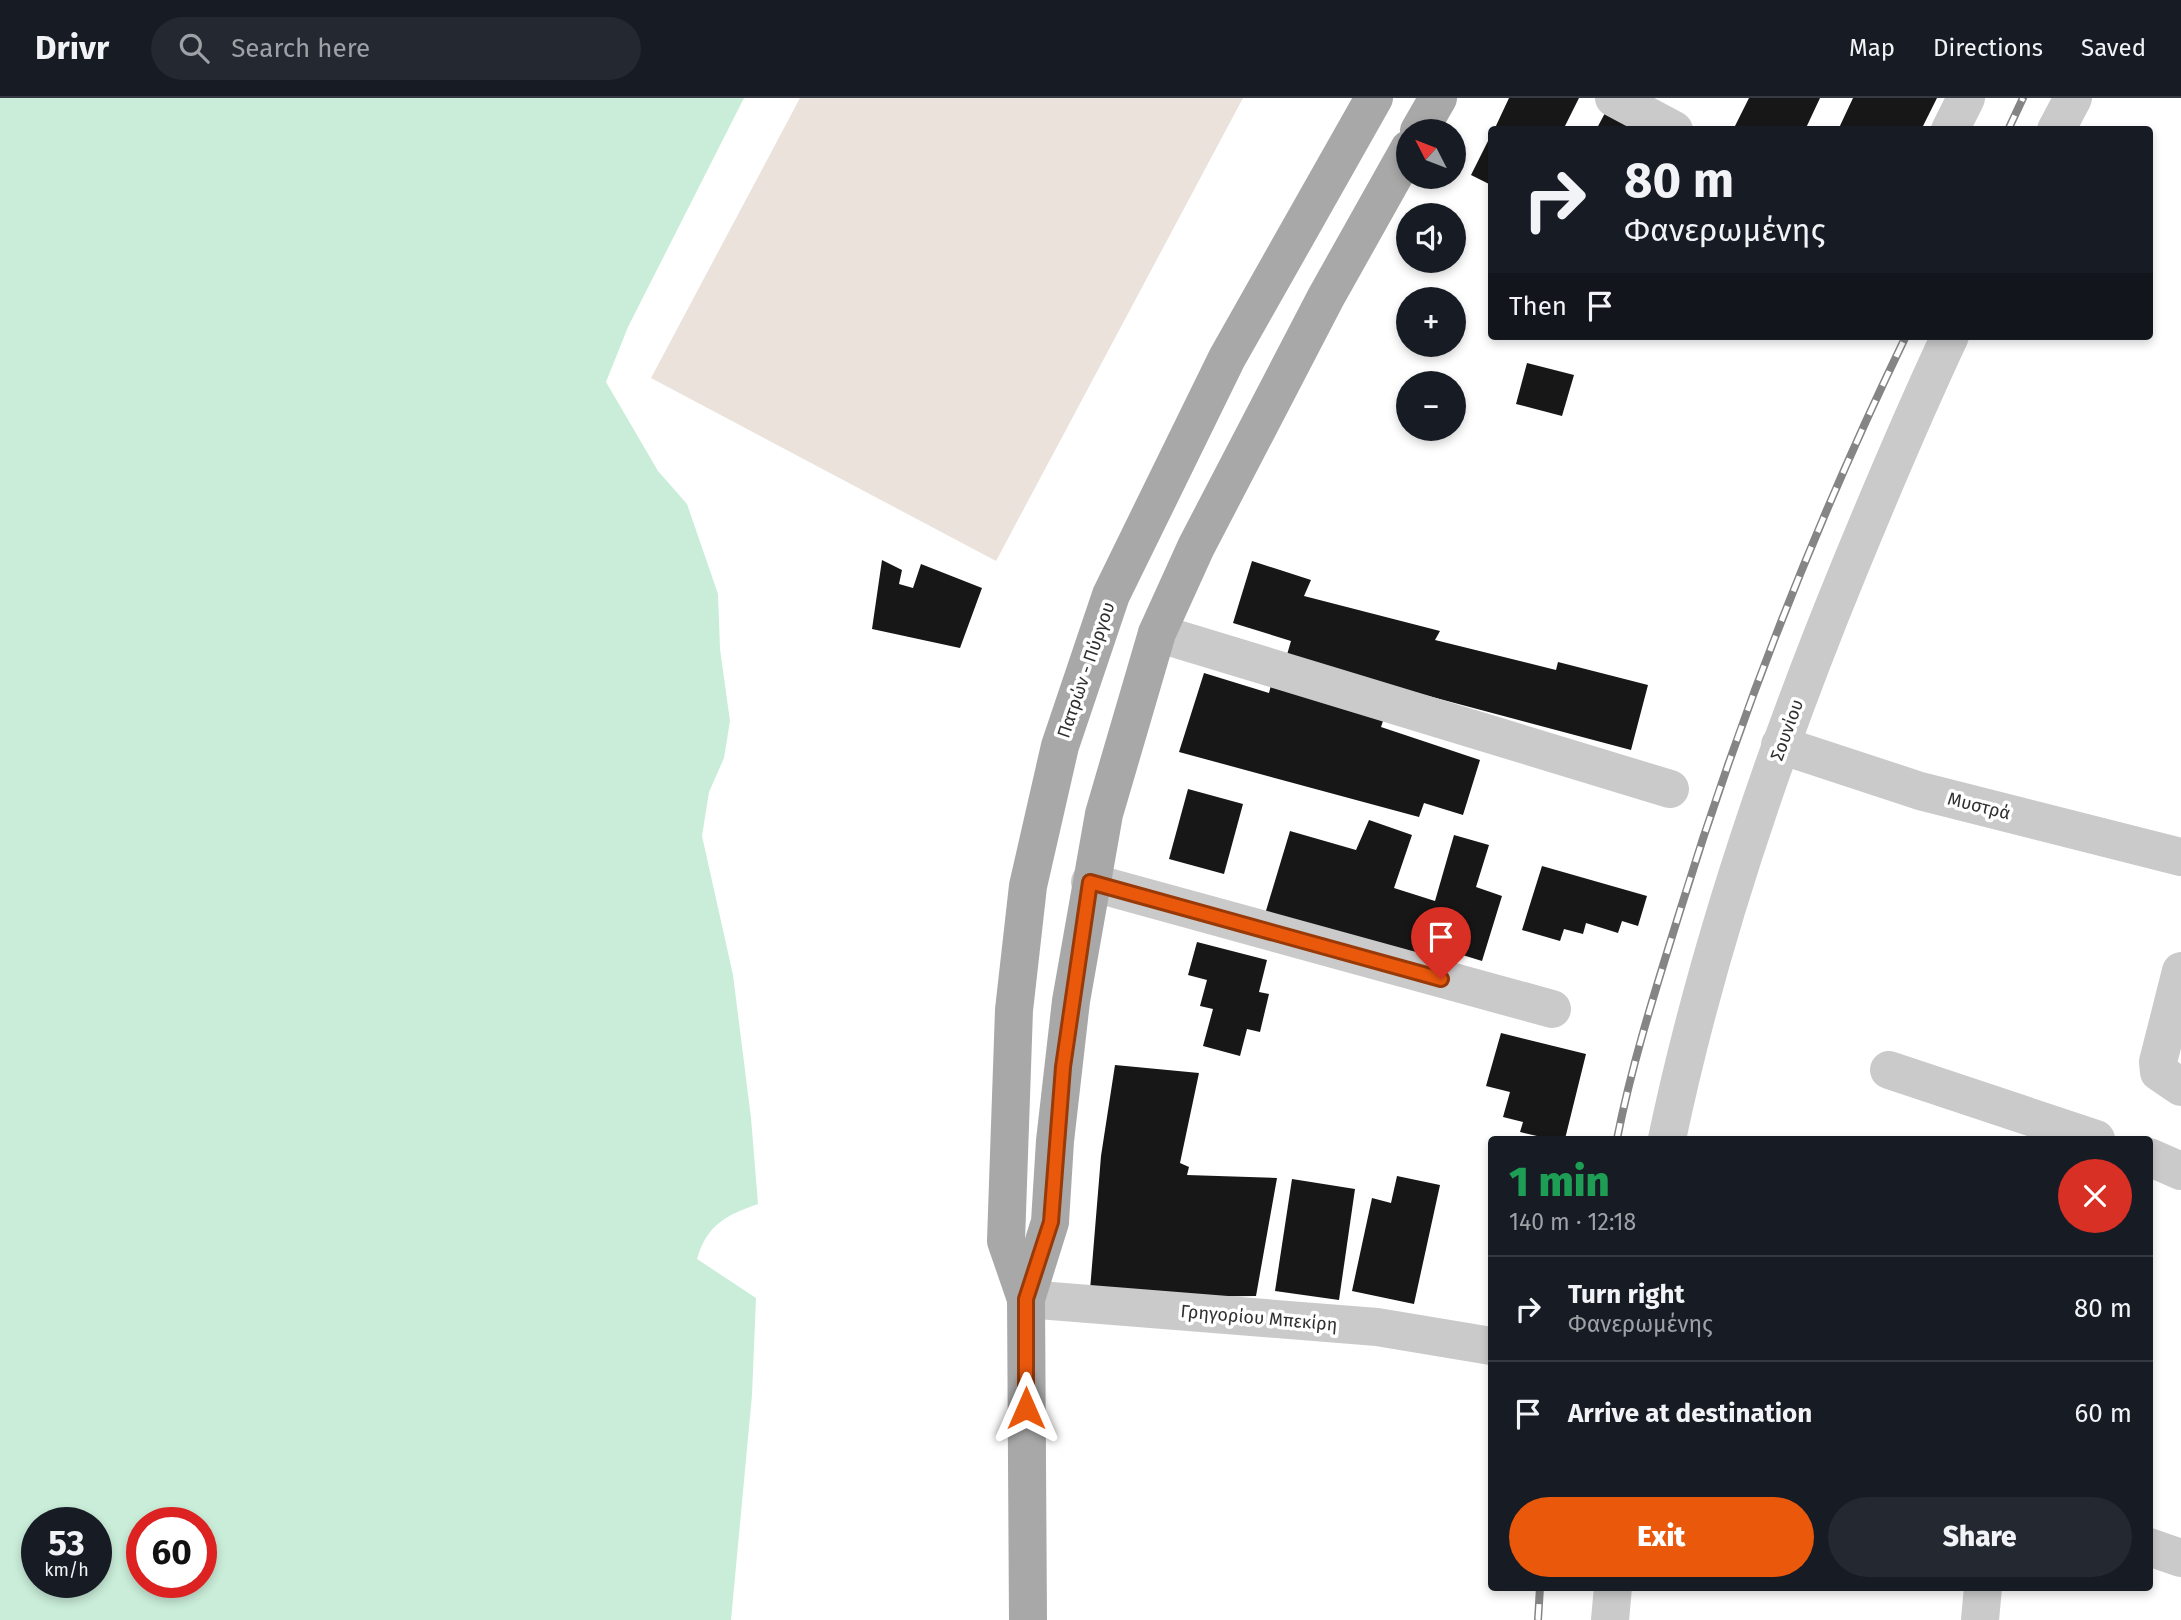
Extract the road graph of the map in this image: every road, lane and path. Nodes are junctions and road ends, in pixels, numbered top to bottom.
1 (1374, 98) edge
2 (1438, 98) edge
3 (1614, 98) edge
4 (1966, 98) edge
5 (2073, 98) edge
6 (1426, 119) edge
7 (1666, 126) edge
8 (1952, 126) edge
9 (2058, 126) edge
10 (1396, 173) edge
11 (1948, 340) edge
12 (1157, 633) junction
13 (1780, 745) junction
14 (1670, 789) dead end
15 (2181, 857) edge
16 (1090, 882) junction
17 (2181, 971) edge
18 (1552, 1009) dead end
19 (1888, 1070) dead end
20 (2181, 1087) edge
21 (1668, 1136) edge
22 (2087, 1136) edge
23 (2153, 1159) edge
24 (2181, 1171) edge
25 (1026, 1299) junction
26 (1488, 1346) edge
27 (2153, 1548) edge
28 (2181, 1558) edge
29 (1613, 1591) edge
30 (1983, 1591) edge
31 (1028, 1620) edge
32 (1610, 1620) edge
33 (1980, 1620) edge

1 - 25 main road, Πατρών - Πύργου
2 - 6 main road
3 - 7 street
4 - 8 street
5 - 9 street
10 - 12 main road, Πατρών - Πύργου
11 - 13 street, Σουνίου
12 - 14 street
12 - 16 main road, Πατρών - Πύργου
13 - 15 street, Μυστρά
13 - 21 street, Σουνίου
16 - 18 street
16 - 25 main road, Πατρών - Πύργου
17 - 20 street
19 - 22 street
23 - 24 street
25 - 26 street, Γρηγορίου Μπεκίρη
25 - 31 main road, Πατρών - Πύργου
27 - 28 street
29 - 32 street
30 - 33 street

